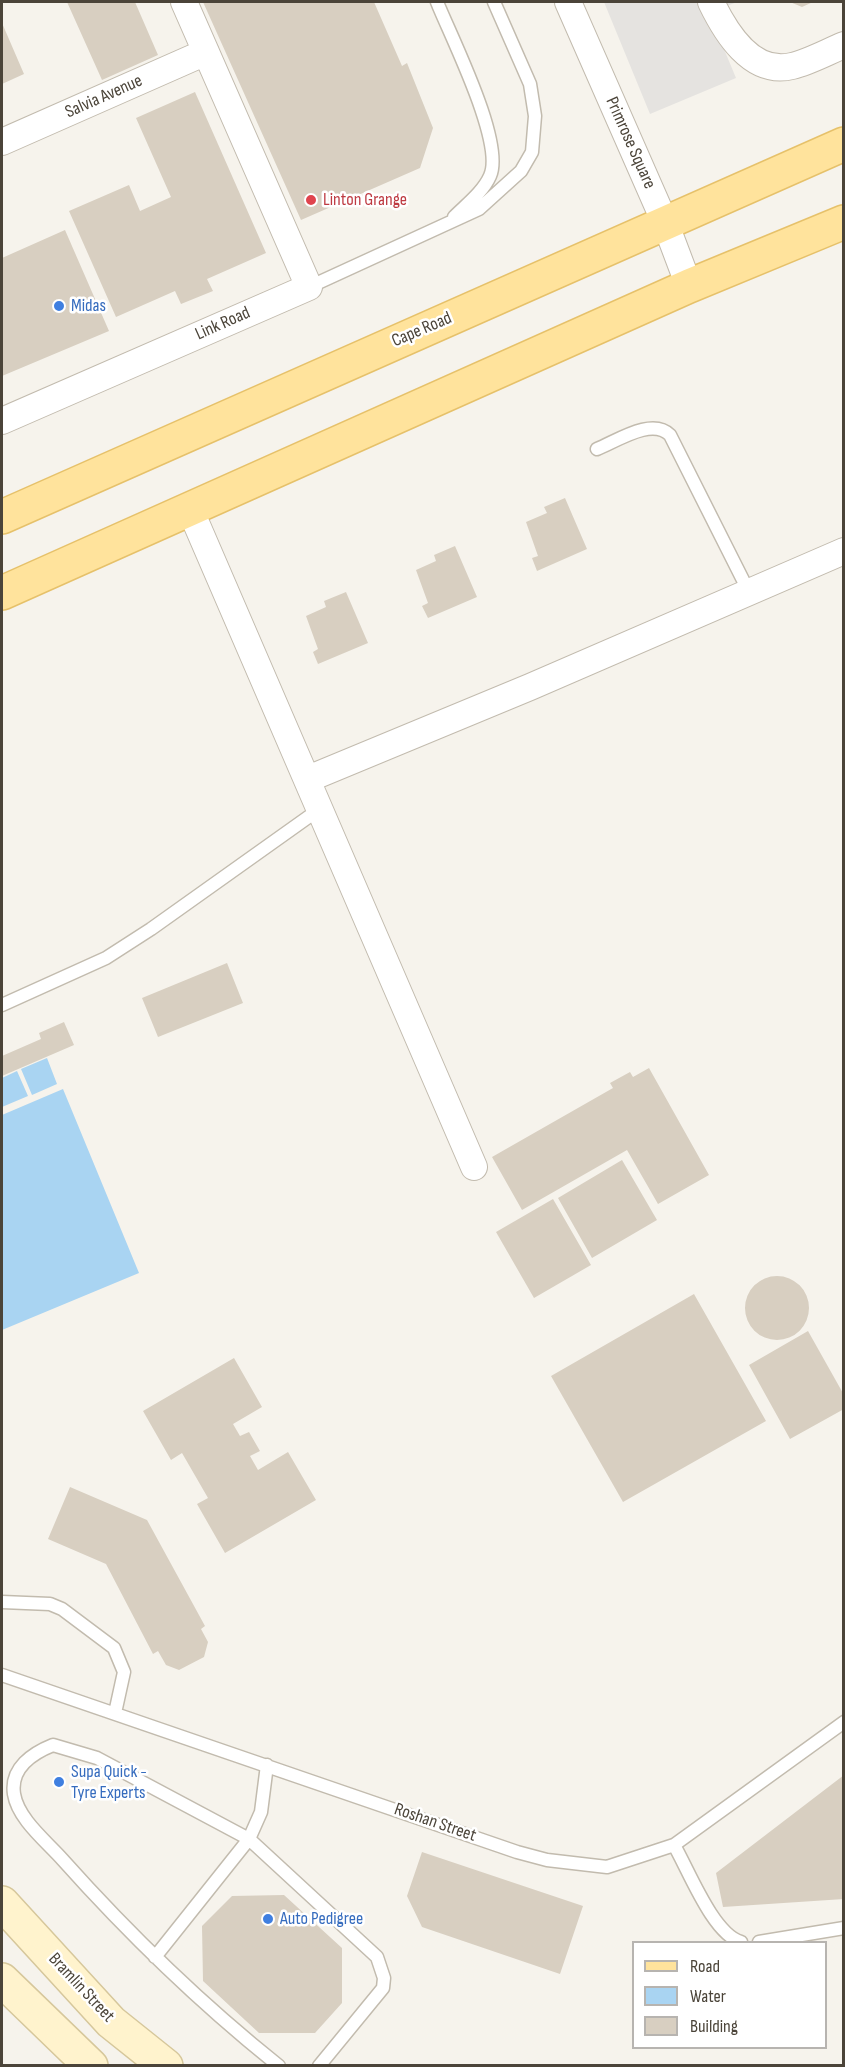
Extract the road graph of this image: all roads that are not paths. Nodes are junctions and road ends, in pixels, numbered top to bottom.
1 (184, 2) edge
2 (437, 2) edge
3 (494, 2) edge
4 (568, 2) edge
5 (711, 2) edge
6 (843, 45) edge
7 (206, 52) junction
8 (2, 142) edge
9 (843, 144) edge
10 (843, 222) edge
11 (666, 225) junction
12 (444, 226) junction
13 (689, 286) junction
14 (309, 287) junction
15 (2, 421) edge
16 (597, 449) dead end
17 (190, 509) junction
18 (2, 517) edge
19 (843, 551) edge
20 (749, 592) junction
21 (2, 593) edge
22 (308, 779) junction
23 (321, 808) junction
24 (2, 1005) edge
25 (474, 1167) dead end
26 (2, 1602) edge
27 (2, 1675) edge
28 (115, 1713) junction
29 (843, 1722) edge
30 (267, 1765) junction
31 (249, 1839) junction
32 (674, 1845) junction
33 (2, 1903) edge
34 (843, 1928) edge
35 (737, 1941) edge
36 (765, 1941) edge
37 (155, 1957) junction
38 (2, 1980) edge
39 (91, 2066) edge
40 (166, 2066) edge
41 (279, 2066) edge
42 (319, 2066) edge

1 - 7 street
2 - 12 lane, Link Road
3 - 12 lane, Link Road
4 - 11 street, Primrose Square
5 - 6 street
7 - 8 street, Salvia Avenue
7 - 14 street
9 - 11 main road, Cape Road
10 - 13 main road
11 - 13 street, Primrose Square
11 - 18 main road, Cape Road
12 - 14 lane, Link Road
13 - 17 main road
14 - 15 street, Link Road
16 - 20 lane
17 - 21 main road
17 - 22 street
19 - 20 street
20 - 22 street
22 - 23 street
23 - 24 lane
23 - 25 street
26 - 28 lane
27 - 28 lane, Roshan Street
28 - 30 lane, Roshan Street
29 - 32 lane, Roshan Street
30 - 31 lane
30 - 32 lane, Roshan Street
31 - 37 lane
31 - 37 lane
31 - 42 lane
32 - 35 lane
33 - 40 main road, Bramlin Street
34 - 36 lane
37 - 41 lane
38 - 39 main road

